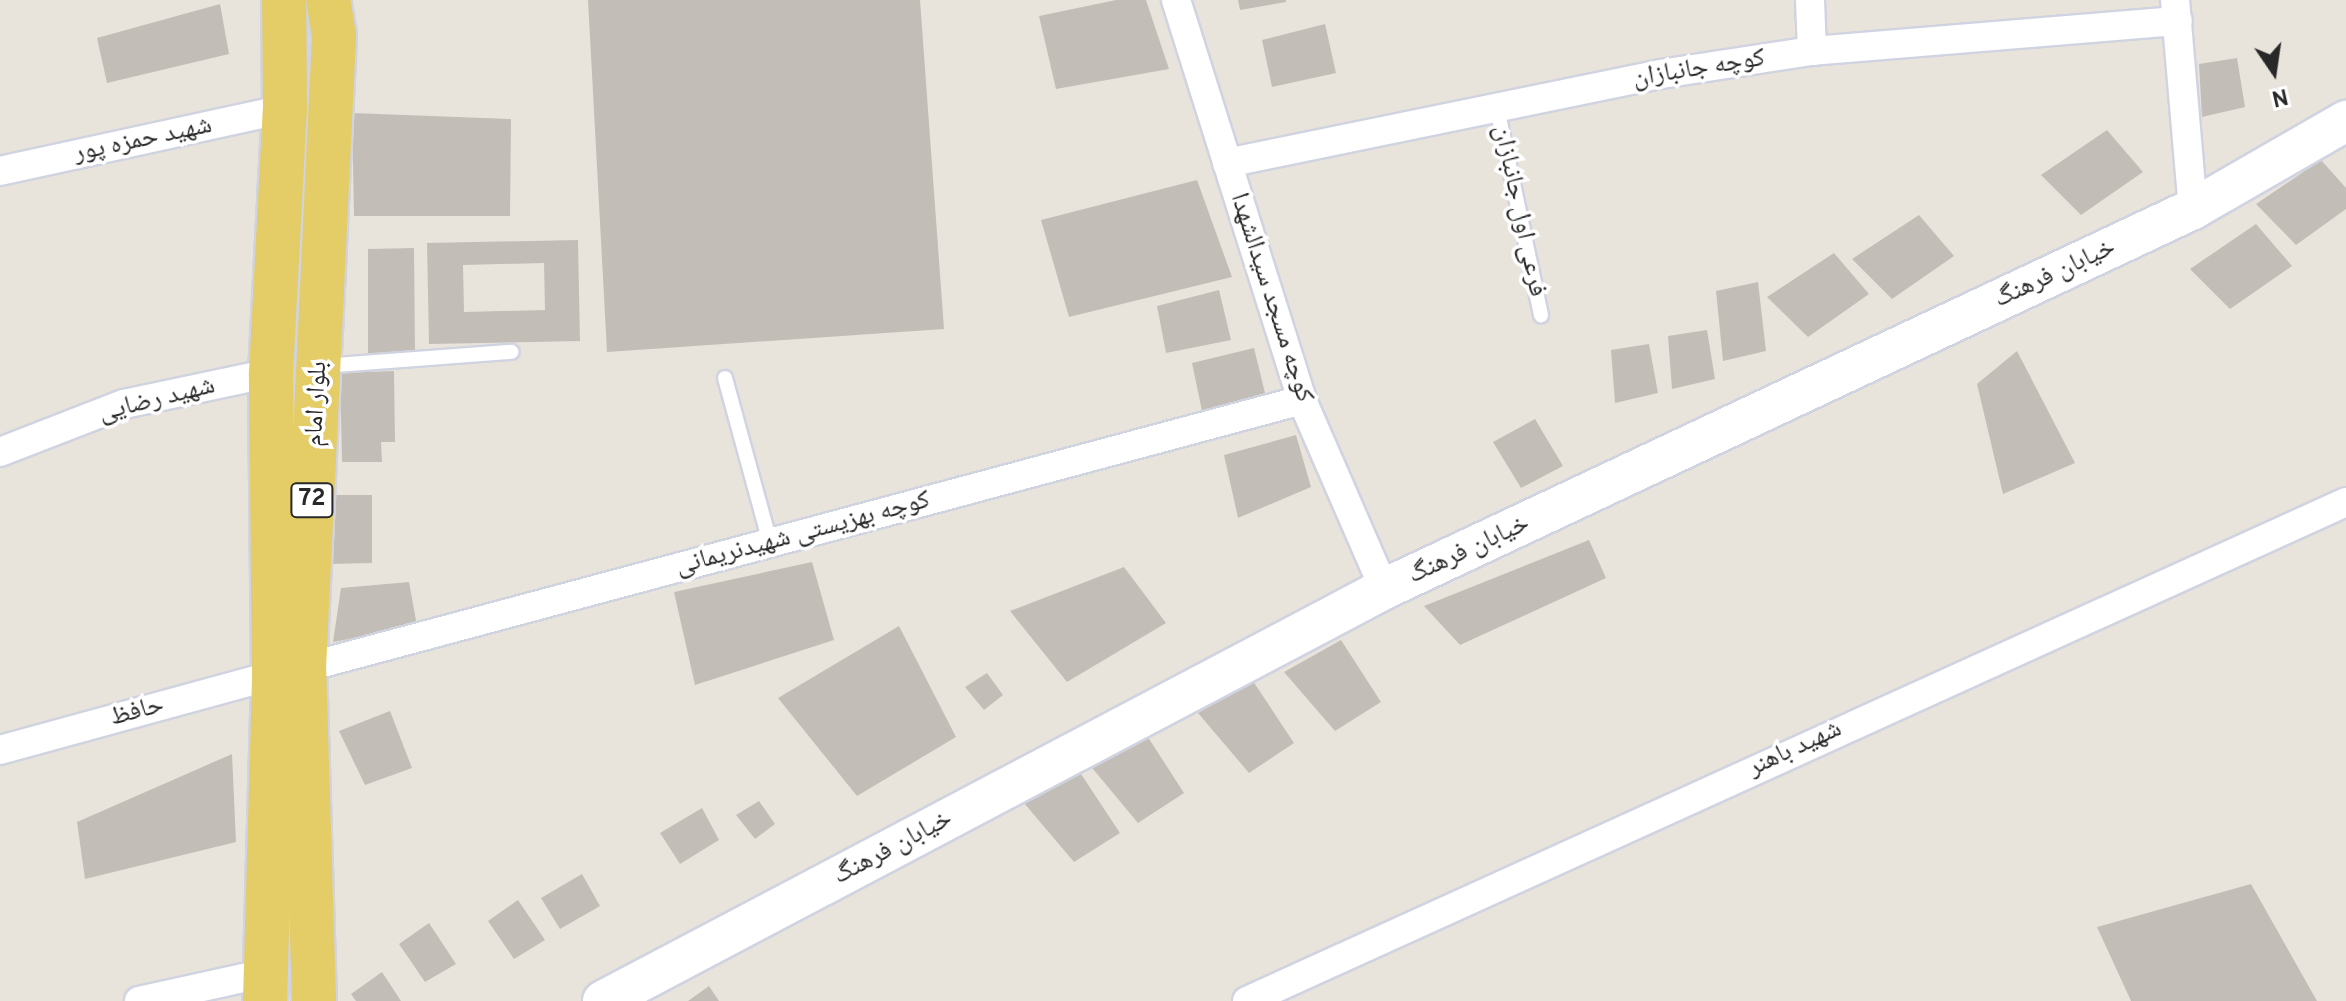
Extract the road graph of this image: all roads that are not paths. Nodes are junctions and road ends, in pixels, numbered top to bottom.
1 (284, 0) edge
2 (328, 0) edge
3 (1176, 0) edge
4 (1810, 0) edge
5 (2176, 11) edge
6 (1812, 51) junction
7 (1497, 108) junction
8 (285, 109) junction
9 (2346, 121) edge
10 (1227, 163) junction
11 (0, 171) edge
12 (2193, 209) junction
13 (1541, 315) dead end
14 (511, 352) dead end
15 (318, 367) junction
16 (271, 373) junction
17 (725, 378) dead end
18 (1302, 400) junction
19 (0, 452) edge
20 (2346, 502) edge
21 (770, 543) junction
22 (1384, 589) junction
23 (289, 672) junction
24 (0, 750) edge
25 (265, 987) edge
26 (139, 1001) edge
27 (314, 1001) edge
28 (603, 1001) edge
29 (1247, 1001) edge

1 - 8 main road, بلوار امام / 72
2 - 15 main road, بلوار امام / 72
3 - 10 street, کوچه مسجد سیدالشهدا
4 - 6 street
5 - 6 street, کوچه جانبازان
5 - 12 street
6 - 7 street, کوچه جانبازان
7 - 10 street, کوچه جانبازان
7 - 13 lane, فرعی اول جانبازان
8 - 11 street, شهید حمزه پور
8 - 16 main road, بلوار امام / 72
9 - 12 main road, خیابان فرهنگ
10 - 18 street, کوچه مسجد سیدالشهدا
12 - 22 main road, خیابان فرهنگ
14 - 15 lane
15 - 23 main road, بلوار امام / 72
16 - 19 street, شهید رضایی
16 - 23 main road, بلوار امام / 72
17 - 21 lane
18 - 21 street, کوچه بهزیستی شهیدنریمانی
18 - 22 street, کوچه مسجد سیدالشهدا
20 - 29 street, شهید باهنر
21 - 23 street, کوچه بهزیستی شهیدنریمانی
22 - 28 main road, خیابان فرهنگ
23 - 24 street, حافظ
23 - 25 main road, بلوار امام / 72
23 - 27 main road, بلوار امام / 72
25 - 26 street

